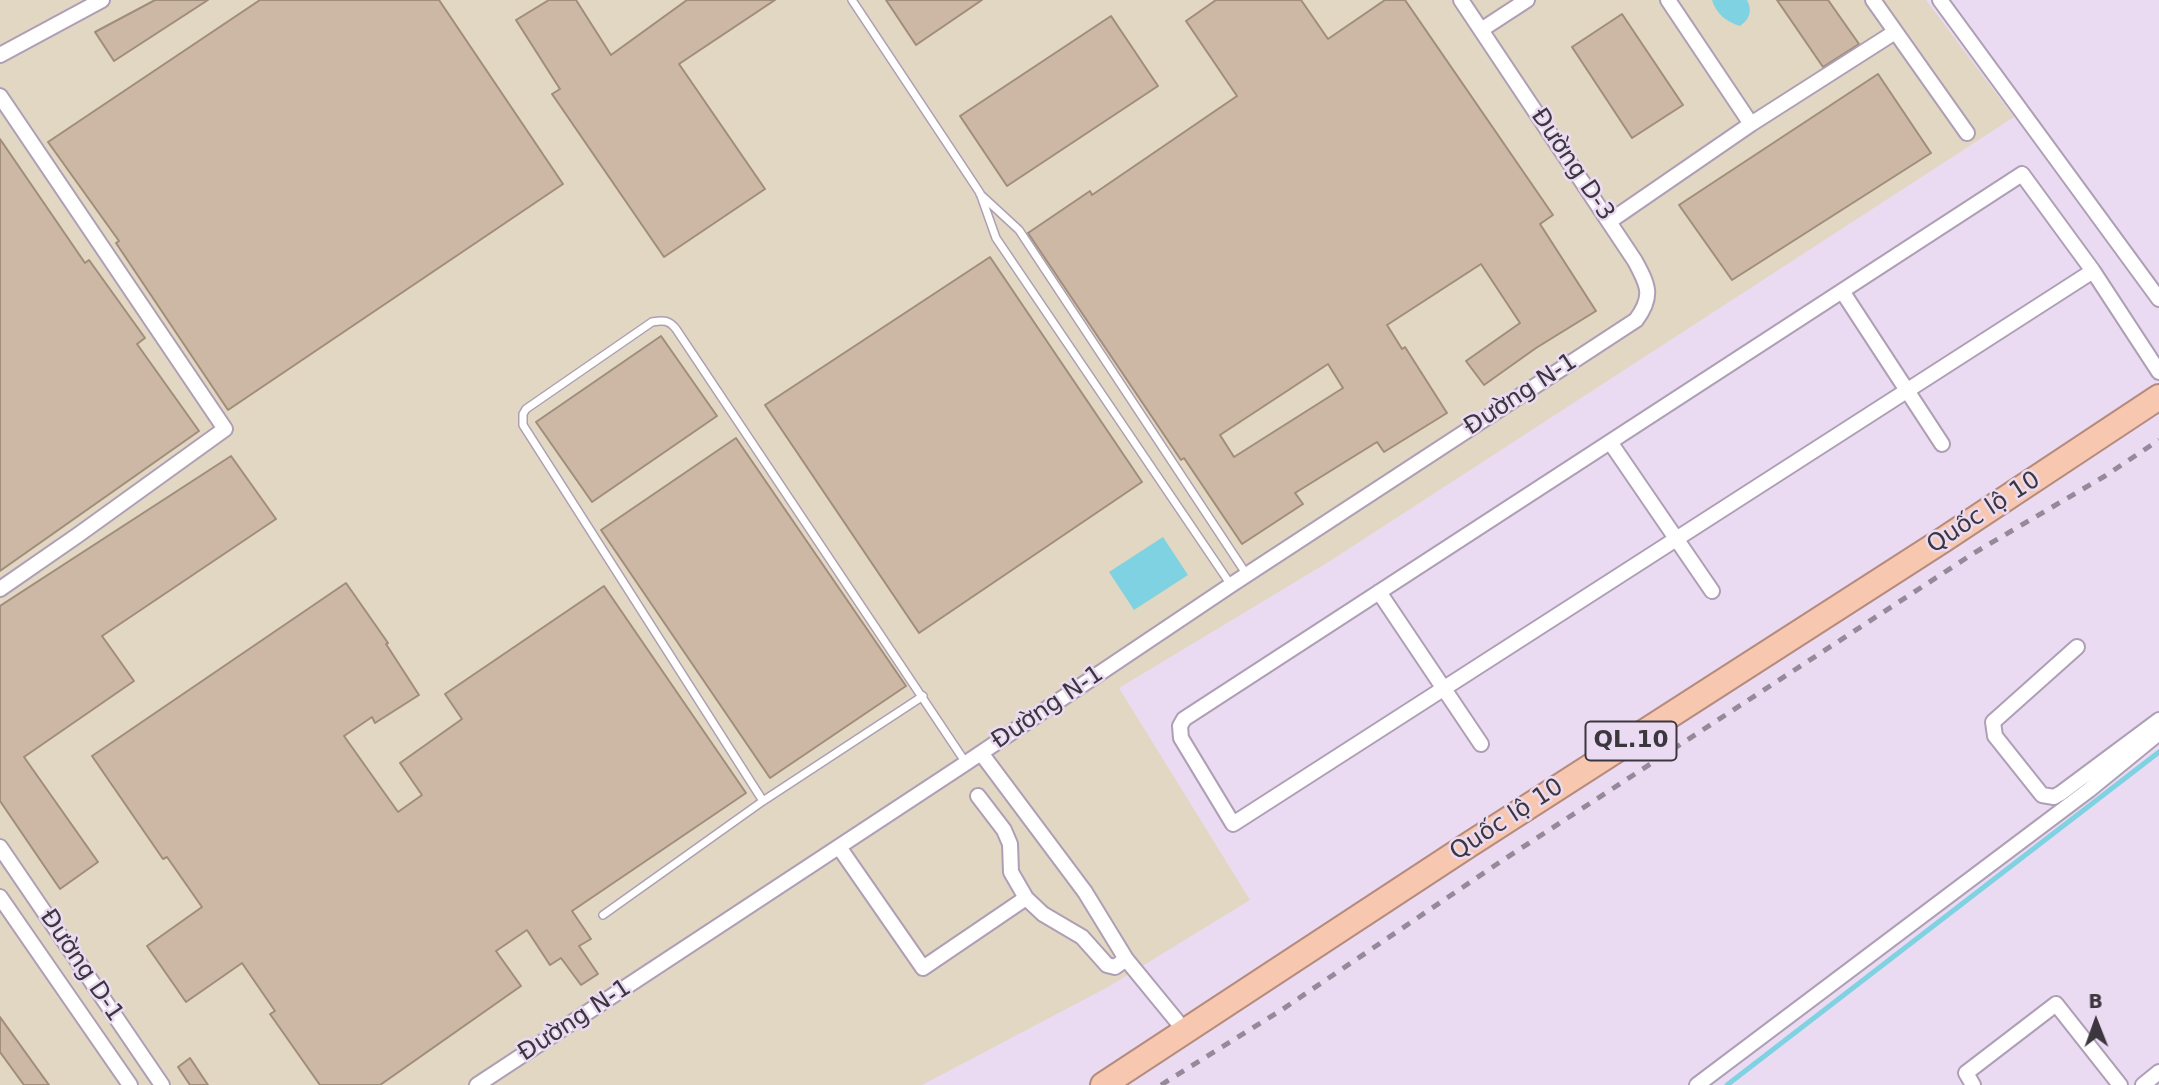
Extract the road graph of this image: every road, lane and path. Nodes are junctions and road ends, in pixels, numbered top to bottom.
1 (102, 0) edge
2 (852, 0) edge
3 (1461, 0) edge
4 (1527, 0) edge
5 (1668, 0) edge
6 (1873, 0) edge
7 (1940, 0) edge
8 (1481, 30) junction
9 (1895, 32) junction
10 (0, 55) edge
11 (0, 96) edge
12 (1751, 124) junction
13 (1967, 133) dead end
14 (980, 193) junction
15 (1610, 221) junction
16 (2093, 271) junction
17 (1842, 291) junction
18 (2159, 299) edge
19 (1620, 331) joint
20 (2159, 372) edge
21 (1908, 390) junction
22 (2159, 397) edge
23 (1610, 442) junction
24 (1942, 443) dead end
25 (1676, 539) junction
26 (1247, 575) junction
27 (1231, 585) junction
28 (0, 589) edge
29 (1712, 591) dead end
30 (1379, 592) junction
31 (2077, 647) dead end
32 (1444, 689) junction
33 (923, 696) junction
34 (2159, 720) edge
35 (2159, 733) edge
36 (1481, 744) dead end
37 (981, 753) junction
38 (966, 763) junction
39 (978, 796) dead end
40 (763, 801) junction
41 (0, 847) edge
42 (839, 848) junction
43 (0, 897) edge
44 (1026, 898) junction
45 (603, 915) dead end
46 (1126, 959) junction
47 (1185, 1031) junction
48 (2159, 1072) edge
49 (130, 1085) edge
50 (162, 1085) edge
51 (477, 1085) edge
52 (1102, 1085) edge
53 (1697, 1085) edge
54 (1973, 1085) edge
55 (2120, 1085) edge
56 (2143, 1085) edge

1 - 10 street
2 - 14 lane
3 - 8 street, Đường D-3
4 - 8 street
5 - 12 street
6 - 9 street
7 - 18 street
8 - 15 street, Đường D-3
9 - 12 street
9 - 13 street
11 - 28 street
12 - 15 street
14 - 26 lane
14 - 27 lane
15 - 19 street, Đường D-3
16 - 17 street
16 - 20 street
16 - 21 street
17 - 21 street
17 - 23 street
19 - 26 street, Đường N-1
21 - 24 street
21 - 25 street
22 - 47 highway, Quốc lộ 10 / QL.10
23 - 25 street
23 - 30 street
25 - 29 street
25 - 32 street
26 - 27 street, Đường N-1
27 - 37 street, Đường N-1
30 - 32 street
30 - 32 street
31 - 34 street
32 - 36 street
33 - 38 lane
33 - 40 lane
33 - 40 lane
35 - 53 street
37 - 38 street, Đường N-1
37 - 46 street
38 - 42 street, Đường N-1
39 - 44 street
40 - 45 lane
41 - 50 street, Đường D-1
42 - 44 street
42 - 51 street, Đường N-1
43 - 49 street, Đường D-1
44 - 46 street
46 - 47 street
47 - 52 highway, Quốc lộ 10 / QL.10
48 - 56 street
54 - 55 street

